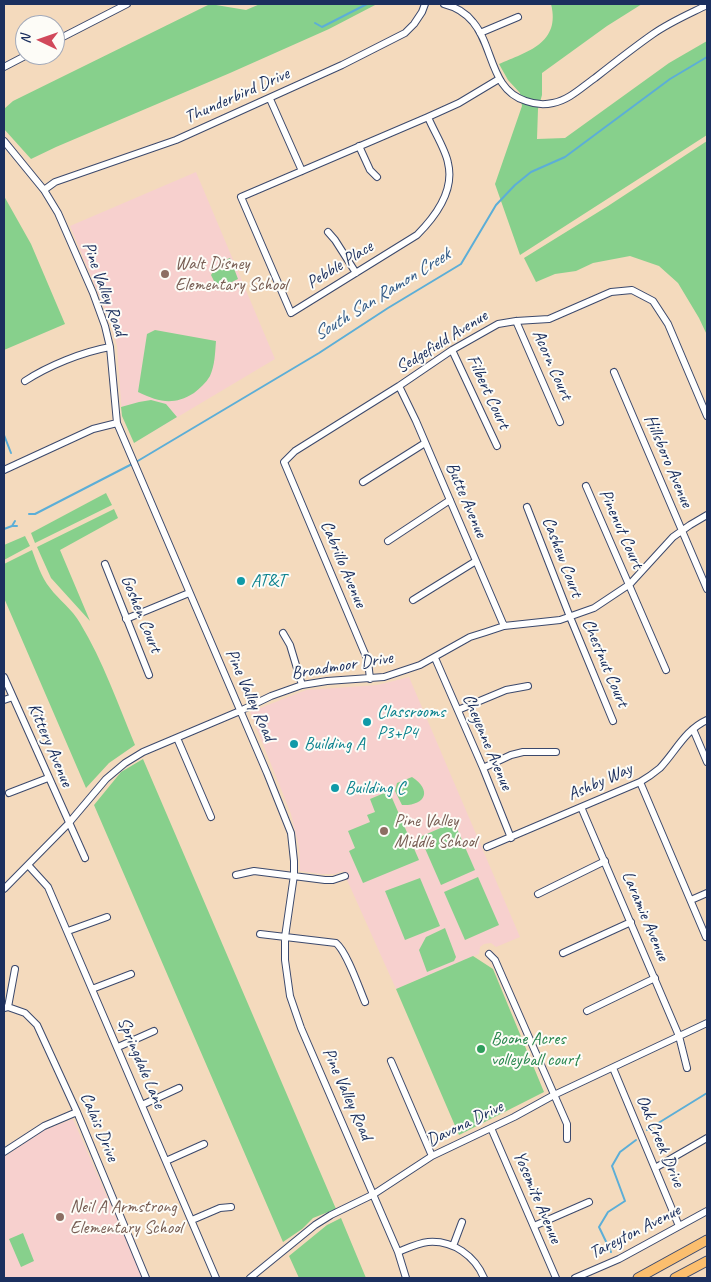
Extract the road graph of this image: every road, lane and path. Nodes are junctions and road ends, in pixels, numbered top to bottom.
1 (126, 4) edge
2 (425, 4) edge
3 (444, 4) edge
4 (707, 5) edge
5 (518, 17) dead end
6 (480, 33) junction
7 (65, 36) edge
8 (499, 80) junction
9 (270, 99) junction
10 (428, 117) junction
11 (4, 141) edge
12 (359, 146) junction
13 (302, 171) junction
14 (378, 177) dead end
15 (44, 190) junction
16 (328, 232) dead end
17 (356, 273) junction
18 (516, 321) junction
19 (110, 347) junction
20 (452, 350) junction
21 (614, 372) dead end
22 (25, 381) dead end
23 (399, 386) junction
24 (707, 416) edge
25 (560, 422) dead end
26 (117, 423) junction
27 (425, 443) junction
28 (497, 446) dead end
29 (284, 462) joint
30 (4, 470) edge
31 (363, 482) dead end
32 (586, 486) dead end
33 (450, 500) junction
34 (527, 507) dead end
35 (707, 515) edge
36 (682, 530) junction
37 (388, 541) dead end
38 (476, 560) junction
39 (105, 564) dead end
40 (630, 584) junction
41 (707, 589) edge
42 (190, 594) junction
43 (413, 600) dead end
44 (570, 617) junction
45 (126, 619) junction
46 (504, 626) junction
47 (283, 633) dead end
48 (435, 658) junction
49 (666, 670) dead end
50 (149, 675) dead end
51 (4, 677) edge
52 (370, 679) junction
53 (302, 685) junction
54 (528, 686) dead end
55 (13, 697) junction
56 (4, 700) edge
57 (458, 710) junction
58 (240, 711) junction
59 (707, 720) edge
60 (613, 721) dead end
61 (693, 729) junction
62 (177, 738) junction
63 (556, 752) dead end
64 (707, 762) edge
65 (483, 768) junction
66 (48, 778) junction
67 (640, 782) junction
68 (9, 793) dead end
69 (581, 807) junction
70 (211, 817) dead end
71 (68, 824) junction
72 (511, 838) junction
73 (487, 848) dead end
74 (85, 858) dead end
75 (605, 861) junction
76 (28, 865) junction
77 (236, 875) dead end
78 (294, 875) junction
79 (345, 876) dead end
80 (4, 888) edge
81 (707, 893) edge
82 (538, 894) dead end
83 (691, 900) junction
84 (106, 917) dead end
85 (631, 922) junction
86 (68, 931) junction
87 (260, 934) dead end
88 (285, 937) junction
89 (706, 937) edge
90 (562, 953) dead end
91 (489, 954) dead end
92 (15, 969) dead end
93 (131, 974) dead end
94 (655, 978) junction
95 (92, 989) junction
96 (365, 1002) dead end
97 (6, 1007) edge
98 (587, 1012) dead end
99 (707, 1023) edge
100 (154, 1031) dead end
101 (679, 1036) junction
102 (118, 1047) junction
103 (391, 1061) dead end
104 (613, 1068) junction
105 (688, 1068) dead end
106 (179, 1088) dead end
107 (554, 1095) junction
108 (142, 1104) junction
109 (77, 1112) junction
110 (491, 1128) junction
111 (707, 1138) edge
112 (568, 1139) dead end
113 (204, 1144) dead end
114 (4, 1152) edge
115 (432, 1156) junction
116 (166, 1161) junction
117 (656, 1168) junction
118 (374, 1194) junction
119 (590, 1202) dead end
120 (231, 1207) dead end
121 (707, 1211) edge
122 (192, 1220) junction
123 (462, 1222) dead end
124 (534, 1226) junction
125 (679, 1226) junction
126 (707, 1240) edge
127 (453, 1246) junction
128 (398, 1252) junction
129 (707, 1260) edge
130 (146, 1278) edge
131 (216, 1278) edge
132 (250, 1278) edge
133 (406, 1278) edge
134 (484, 1278) edge
135 (556, 1278) edge
136 (575, 1278) edge
137 (638, 1278) edge
138 (675, 1278) edge

1 - 7 street
2 - 9 street, Thunderbird Drive
3 - 6 street
4 - 8 street
5 - 6 street
6 - 8 street
8 - 10 street, Pebble Place
9 - 13 street
9 - 15 street, Thunderbird Drive
10 - 12 street, Pebble Place
10 - 17 street, Pebble Place
11 - 15 street, Pine Valley Road
12 - 13 street, Pebble Place
12 - 14 street
13 - 17 street, Pebble Place
15 - 19 street, Pine Valley Road
16 - 17 street
18 - 20 street, Sedgefield Avenue
18 - 24 street, Sedgefield Avenue
18 - 25 street, Acorn Court
19 - 22 street
19 - 26 street, Pine Valley Road
20 - 23 street, Sedgefield Avenue
20 - 28 street, Filbert Court
21 - 36 street, Hillsboro Avenue
23 - 27 street, Butte Avenue
23 - 29 street, Sedgefield Avenue
26 - 30 street
26 - 42 street, Pine Valley Road
27 - 31 street
27 - 33 street, Butte Avenue
29 - 52 street, Cabrillo Avenue
32 - 40 street, Pinenut Court
33 - 37 street
33 - 38 street, Butte Avenue
34 - 44 street, Cashew Court
35 - 36 street, Broadmoor Drive
36 - 40 street, Broadmoor Drive
36 - 41 street, Hillsboro Avenue
38 - 43 street
38 - 46 street, Butte Avenue
39 - 45 street, Goshen Court
40 - 44 street, Broadmoor Drive
40 - 49 street, Pinenut Court
42 - 45 street
42 - 58 street, Pine Valley Road
44 - 46 street, Broadmoor Drive
44 - 60 street, Chestnut Court
45 - 50 street, Goshen Court
46 - 48 street, Broadmoor Drive
47 - 53 street
48 - 52 street, Broadmoor Drive
48 - 57 street, Cheyenne Avenue
51 - 55 street, Kittery Avenue
52 - 53 street, Broadmoor Drive
53 - 58 street, Broadmoor Drive
54 - 57 street
55 - 56 street
55 - 66 street, Kittery Avenue
57 - 65 street, Cheyenne Avenue
58 - 62 street, Broadmoor Drive
58 - 78 street, Pine Valley Road
59 - 61 street, Ashby Way
61 - 64 street
61 - 67 street, Ashby Way
62 - 70 street
62 - 71 street, Broadmoor Drive
63 - 65 street
65 - 72 street, Cheyenne Avenue
66 - 68 street
66 - 71 street, Kittery Avenue
67 - 69 street, Ashby Way
67 - 83 street
69 - 72 street, Ashby Way
69 - 75 street, Laramie Avenue
71 - 74 street, Kittery Avenue
71 - 76 street, Broadmoor Drive
72 - 73 street, Ashby Way
75 - 82 street
75 - 85 street, Laramie Avenue
76 - 80 street, Broadmoor Drive
76 - 86 street, Springdale Lane
77 - 78 street
78 - 79 street
78 - 88 street, Pine Valley Road
81 - 83 street
83 - 89 street
84 - 86 street
85 - 90 street
85 - 94 street, Laramie Avenue
86 - 95 street, Springdale Lane
87 - 88 street
88 - 96 street
88 - 118 street, Pine Valley Road
91 - 107 street
92 - 97 street
93 - 95 street
94 - 98 street
94 - 101 street, Laramie Avenue
95 - 102 street, Springdale Lane
97 - 109 street, Calais Drive
99 - 101 street, Davona Drive
100 - 102 street
101 - 104 street, Davona Drive
101 - 105 street, Laramie Avenue
102 - 108 street, Springdale Lane
103 - 115 street
104 - 107 street, Davona Drive
104 - 117 street, Oak Creek Drive
106 - 108 street
107 - 110 street, Davona Drive
107 - 112 street
108 - 116 street, Springdale Lane
109 - 114 street
109 - 130 street, Calais Drive
110 - 115 street, Davona Drive
110 - 124 street, Yosemite Avenue
111 - 117 street
113 - 116 street
115 - 118 street, Davona Drive
116 - 122 street, Springdale Lane
117 - 125 street, Oak Creek Drive
118 - 128 street, Pine Valley Road
118 - 132 street, Davona Drive
119 - 124 street
120 - 122 street
121 - 125 street, Tareyton Avenue
122 - 131 street, Springdale Lane
123 - 127 street
124 - 135 street, Yosemite Avenue
125 - 136 street, Tareyton Avenue
126 - 137 highway
127 - 128 street
127 - 134 street
128 - 133 street, Pine Valley Road
129 - 138 highway

